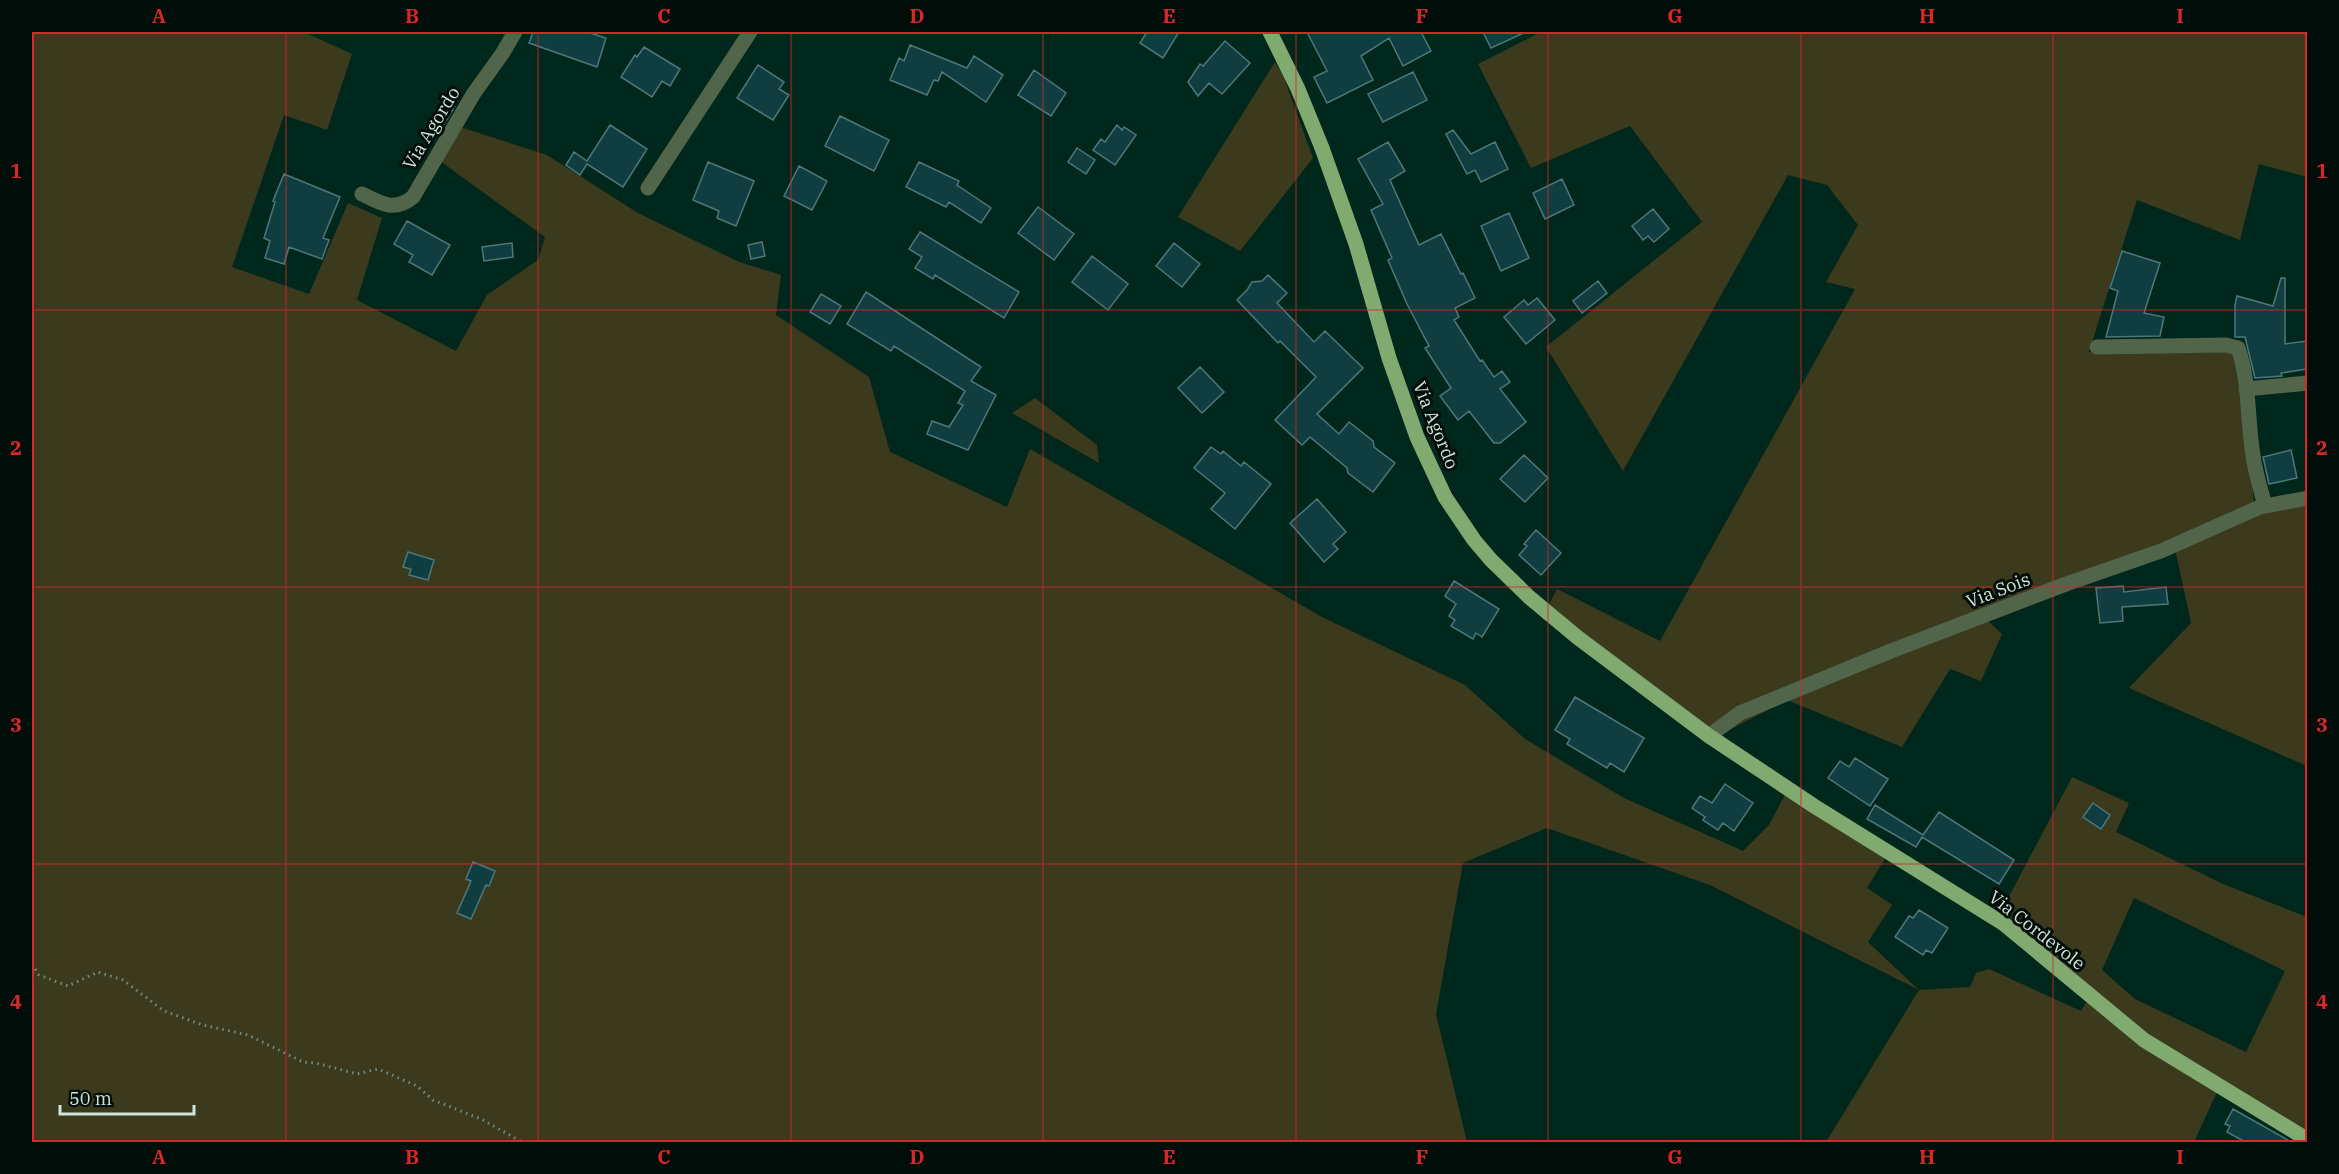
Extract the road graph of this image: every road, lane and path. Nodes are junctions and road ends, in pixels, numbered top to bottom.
1 (515, 32) edge
2 (750, 32) edge
3 (1270, 32) edge
4 (648, 188) dead end
5 (362, 194) dead end
6 (2097, 347) dead end
7 (2307, 383) edge
8 (2246, 389) junction
9 (2307, 498) edge
10 (2265, 506) junction
11 (1709, 735) junction
12 (32, 964) edge
13 (2307, 1140) edge
14 (522, 1143) edge

1 - 5 street, Via Agordo
2 - 4 street
3 - 11 main road, Via Agordo
6 - 8 street
7 - 8 street
8 - 10 street
9 - 10 street, Via Sois
10 - 11 street, Via Sois
11 - 13 main road, Via Cordevole
12 - 14 path

